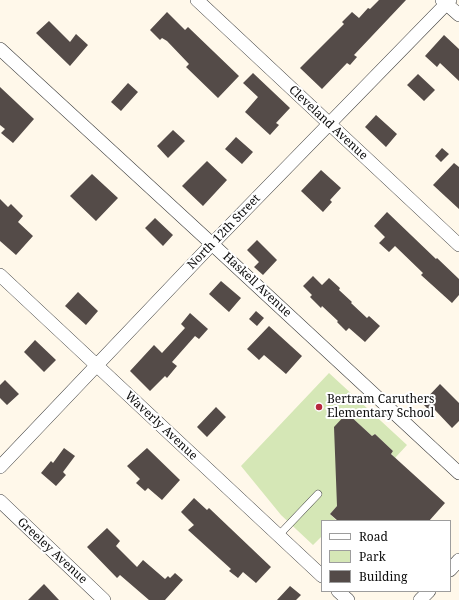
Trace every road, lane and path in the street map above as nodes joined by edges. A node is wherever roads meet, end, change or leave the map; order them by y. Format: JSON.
{"nodes":[{"id":1,"x":197,"y":0,"type":"edge"},
{"id":2,"x":446,"y":1,"type":"edge"},
{"id":3,"x":459,"y":15,"type":"edge"},
{"id":4,"x":0,"y":49,"type":"edge"},
{"id":5,"x":330,"y":125,"type":"junction"},
{"id":6,"x":212,"y":244,"type":"junction"},
{"id":7,"x":459,"y":245,"type":"edge"},
{"id":8,"x":0,"y":275,"type":"edge"},
{"id":9,"x":95,"y":365,"type":"junction"},
{"id":10,"x":0,"y":466,"type":"edge"},
{"id":11,"x":459,"y":474,"type":"edge"},
{"id":12,"x":318,"y":494,"type":"dead end"},
{"id":13,"x":0,"y":501,"type":"edge"},
{"id":14,"x":278,"y":536,"type":"junction"},
{"id":15,"x":459,"y":560,"type":"edge"},
{"id":16,"x":451,"y":569,"type":"edge"},
{"id":17,"x":321,"y":575,"type":"edge"},
{"id":18,"x":339,"y":592,"type":"edge"},
{"id":19,"x":428,"y":592,"type":"edge"},
{"id":20,"x":104,"y":600,"type":"edge"},
{"id":21,"x":348,"y":600,"type":"edge"},
{"id":22,"x":420,"y":600,"type":"edge"}],
"edges":[{"from":1,"to":5,"type":"street","name":"Cleveland Avenue"},
{"from":2,"to":3,"type":"street"},
{"from":2,"to":5,"type":"street","name":"North 12th Street"},
{"from":4,"to":6,"type":"street","name":"Haskell Avenue"},
{"from":5,"to":6,"type":"street","name":"North 12th Street"},
{"from":5,"to":7,"type":"street","name":"Cleveland Avenue"},
{"from":6,"to":9,"type":"street","name":"North 12th Street"},
{"from":6,"to":11,"type":"street","name":"Haskell Avenue"},
{"from":8,"to":9,"type":"street","name":"Waverly Avenue"},
{"from":9,"to":10,"type":"street","name":"North 12th Street"},
{"from":9,"to":14,"type":"street","name":"Waverly Avenue"},
{"from":12,"to":14,"type":"lane"},
{"from":13,"to":20,"type":"street","name":"Greeley Avenue"},
{"from":14,"to":17,"type":"street","name":"Waverly Avenue"},
{"from":15,"to":16,"type":"street"},
{"from":18,"to":21,"type":"street"},
{"from":19,"to":22,"type":"street"}]}
